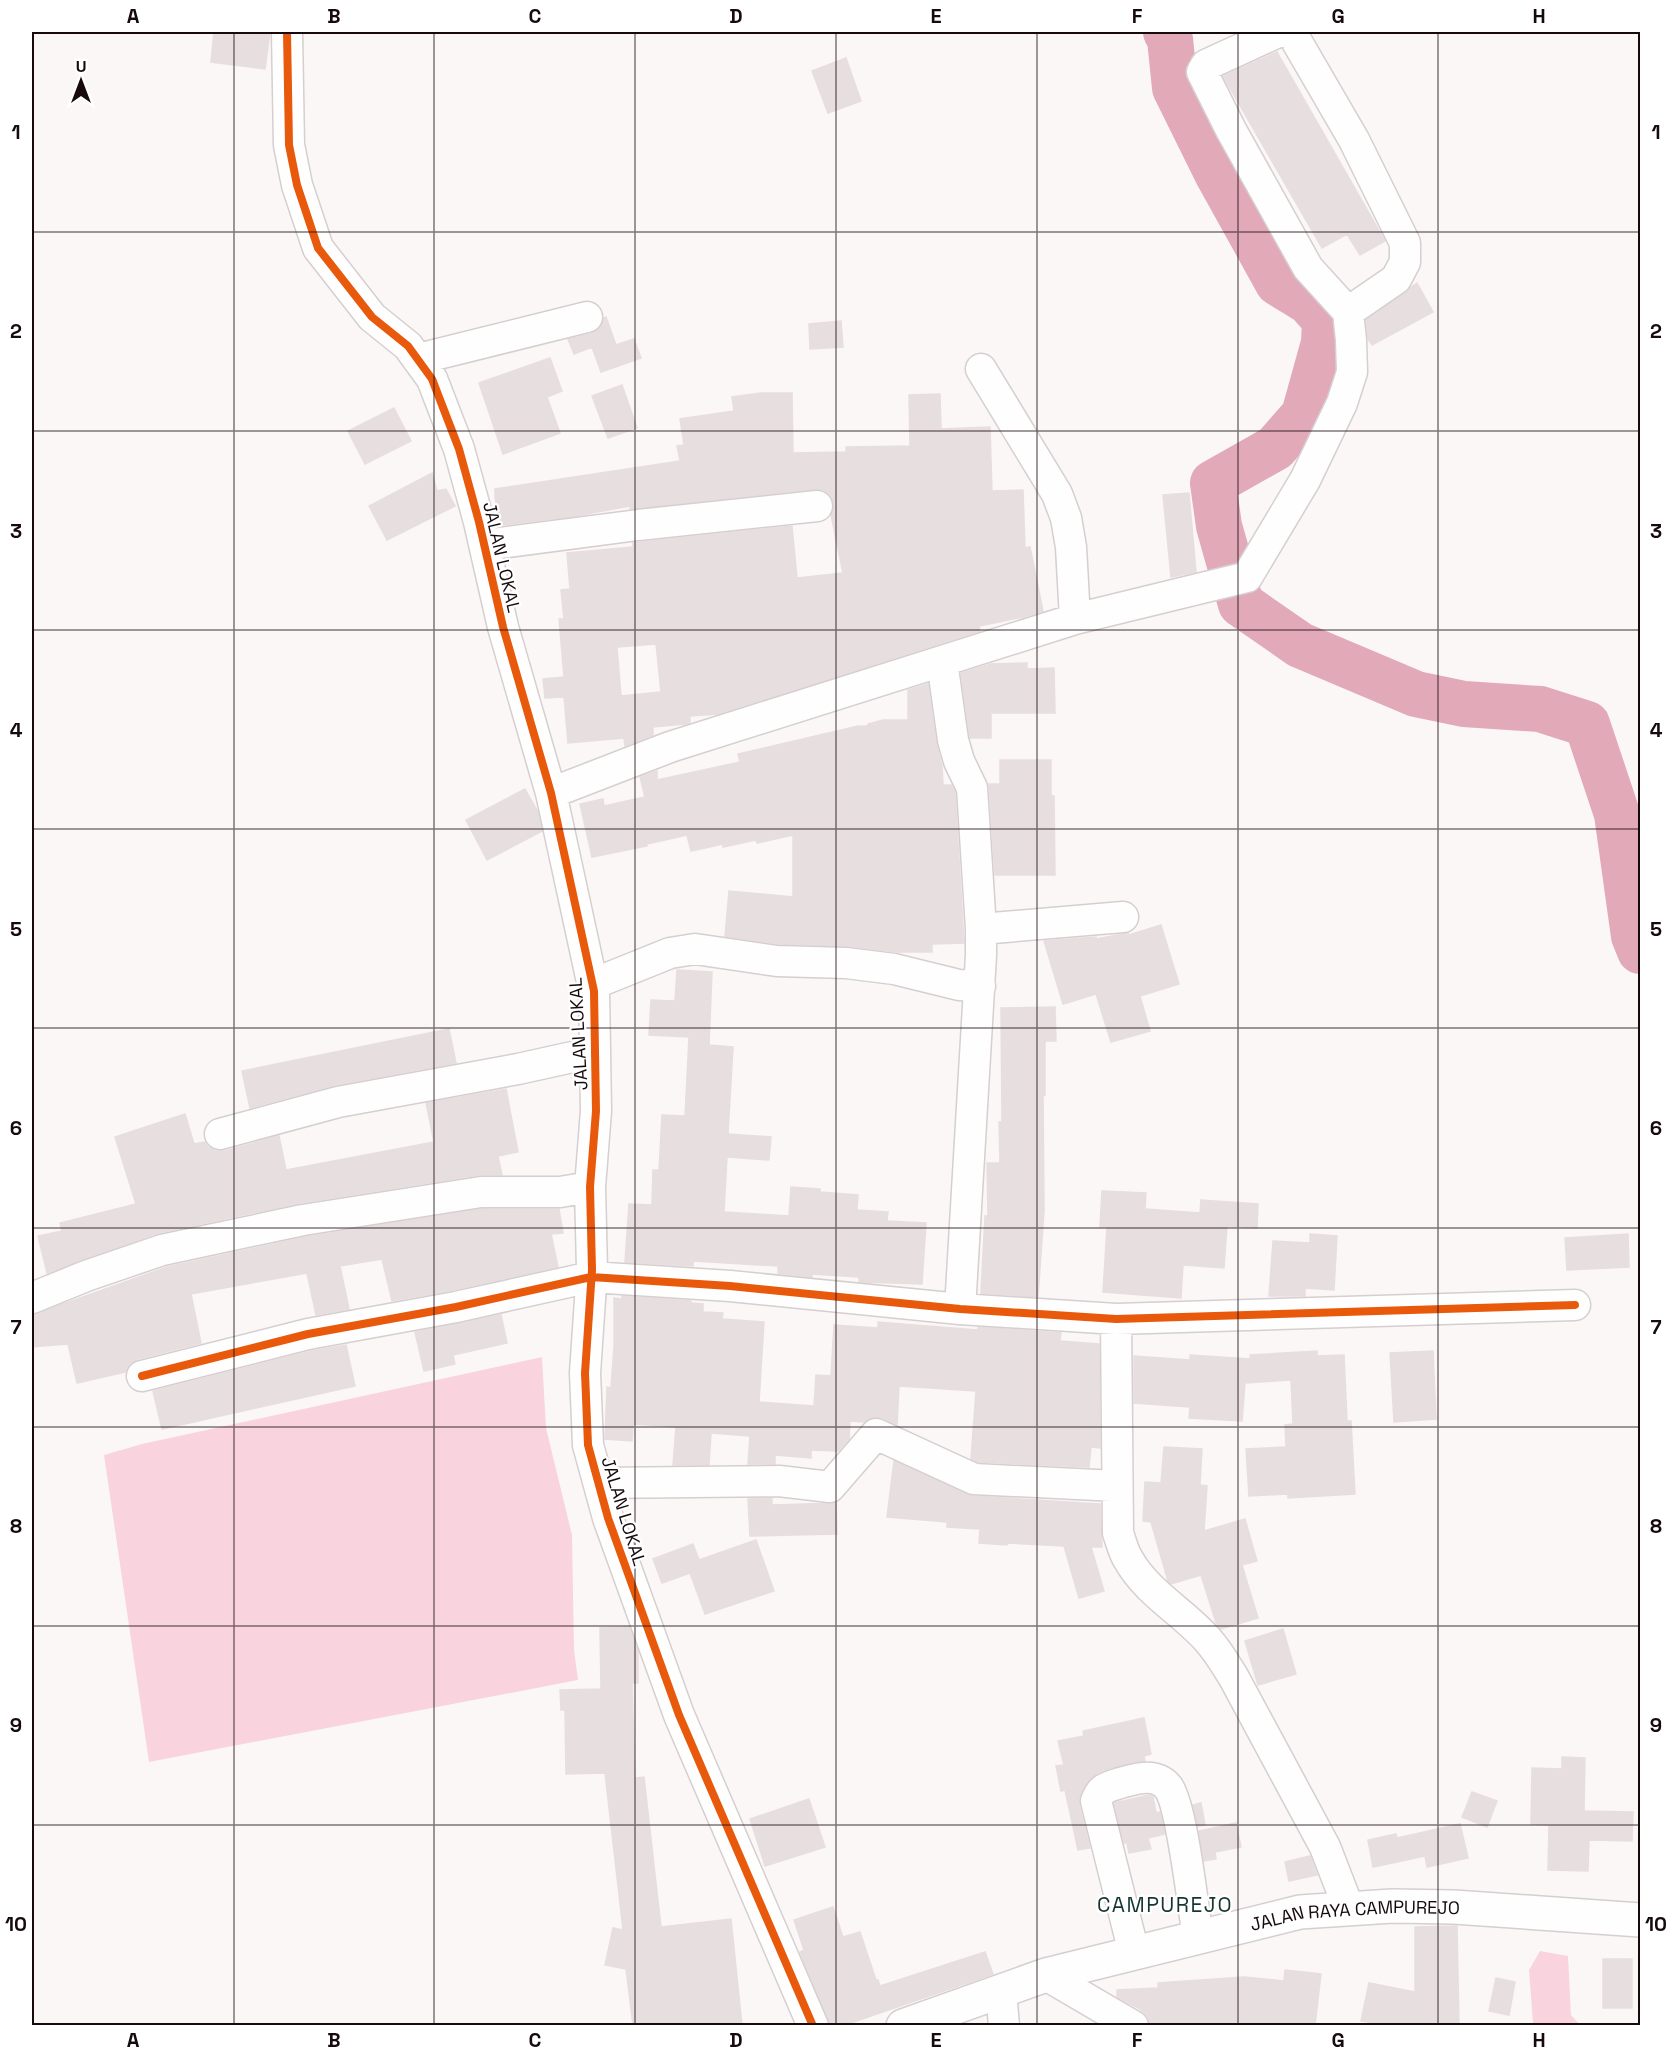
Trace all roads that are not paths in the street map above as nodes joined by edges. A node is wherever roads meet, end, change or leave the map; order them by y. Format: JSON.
{"nodes":[{"id":1,"x":287,"y":32,"type":"edge"},
{"id":2,"x":1278,"y":32,"type":"edge"},
{"id":3,"x":1285,"y":32,"type":"edge"},
{"id":4,"x":1348,"y":312,"type":"junction"},
{"id":5,"x":587,"y":317,"type":"dead end"},
{"id":6,"x":418,"y":359,"type":"junction"},
{"id":7,"x":981,"y":369,"type":"dead end"},
{"id":8,"x":817,"y":506,"type":"dead end"},
{"id":9,"x":484,"y":545,"type":"junction"},
{"id":10,"x":1074,"y":619,"type":"junction"},
{"id":11,"x":942,"y":662,"type":"junction"},
{"id":12,"x":551,"y":793,"type":"junction"},
{"id":13,"x":1123,"y":917,"type":"dead end"},
{"id":14,"x":981,"y":929,"type":"junction"},
{"id":15,"x":593,"y":984,"type":"junction"},
{"id":16,"x":980,"y":986,"type":"junction"},
{"id":17,"x":595,"y":1052,"type":"junction"},
{"id":18,"x":220,"y":1134,"type":"dead end"},
{"id":19,"x":590,"y":1187,"type":"junction"},
{"id":20,"x":591,"y":1277,"type":"junction"},
{"id":21,"x":32,"y":1298,"type":"edge"},
{"id":22,"x":1575,"y":1305,"type":"dead end"},
{"id":23,"x":960,"y":1309,"type":"junction"},
{"id":24,"x":1116,"y":1319,"type":"junction"},
{"id":25,"x":142,"y":1376,"type":"dead end"},
{"id":26,"x":599,"y":1483,"type":"junction"},
{"id":27,"x":1117,"y":1486,"type":"junction"},
{"id":28,"x":1349,"y":1909,"type":"junction"},
{"id":29,"x":1641,"y":1920,"type":"edge"},
{"id":30,"x":1198,"y":1937,"type":"junction"},
{"id":31,"x":1134,"y":1953,"type":"junction"},
{"id":32,"x":1046,"y":1975,"type":"junction"},
{"id":33,"x":1001,"y":1991,"type":"junction"},
{"id":34,"x":813,"y":2025,"type":"edge"},
{"id":35,"x":903,"y":2025,"type":"edge"},
{"id":36,"x":1004,"y":2025,"type":"edge"},
{"id":37,"x":1133,"y":2025,"type":"edge"}],
"edges":[{"from":1,"to":6,"type":"street","name":"JALAN LOKAL"},
{"from":2,"to":4,"type":"street"},
{"from":3,"to":4,"type":"street"},
{"from":4,"to":10,"type":"street"},
{"from":5,"to":6,"type":"street"},
{"from":6,"to":9,"type":"street","name":"JALAN LOKAL"},
{"from":7,"to":10,"type":"street"},
{"from":8,"to":9,"type":"street"},
{"from":9,"to":12,"type":"street","name":"JALAN LOKAL"},
{"from":10,"to":11,"type":"street"},
{"from":11,"to":12,"type":"street"},
{"from":11,"to":14,"type":"street"},
{"from":12,"to":15,"type":"street","name":"JALAN LOKAL"},
{"from":13,"to":14,"type":"street"},
{"from":14,"to":16,"type":"street"},
{"from":15,"to":16,"type":"street"},
{"from":15,"to":17,"type":"street","name":"JALAN LOKAL"},
{"from":16,"to":23,"type":"street"},
{"from":17,"to":18,"type":"street"},
{"from":17,"to":19,"type":"street","name":"JALAN LOKAL"},
{"from":19,"to":20,"type":"street","name":"JALAN LOKAL"},
{"from":19,"to":21,"type":"street"},
{"from":20,"to":23,"type":"street"},
{"from":20,"to":25,"type":"street"},
{"from":20,"to":26,"type":"street","name":"JALAN LOKAL"},
{"from":22,"to":24,"type":"street"},
{"from":23,"to":24,"type":"street"},
{"from":24,"to":27,"type":"street"},
{"from":26,"to":27,"type":"street"},
{"from":26,"to":34,"type":"street","name":"JALAN LOKAL"},
{"from":27,"to":28,"type":"street"},
{"from":28,"to":29,"type":"main road","name":"JALAN RAYA CAMPUREJO"},
{"from":28,"to":30,"type":"main road","name":"JALAN RAYA CAMPUREJO"},
{"from":30,"to":31,"type":"main road","name":"JALAN RAYA CAMPUREJO"},
{"from":30,"to":31,"type":"street"},
{"from":31,"to":32,"type":"main road","name":"JALAN RAYA CAMPUREJO"},
{"from":32,"to":33,"type":"main road","name":"JALAN RAYA CAMPUREJO"},
{"from":32,"to":37,"type":"street"},
{"from":33,"to":35,"type":"main road","name":"JALAN RAYA CAMPUREJO"},
{"from":33,"to":36,"type":"street"}]}
